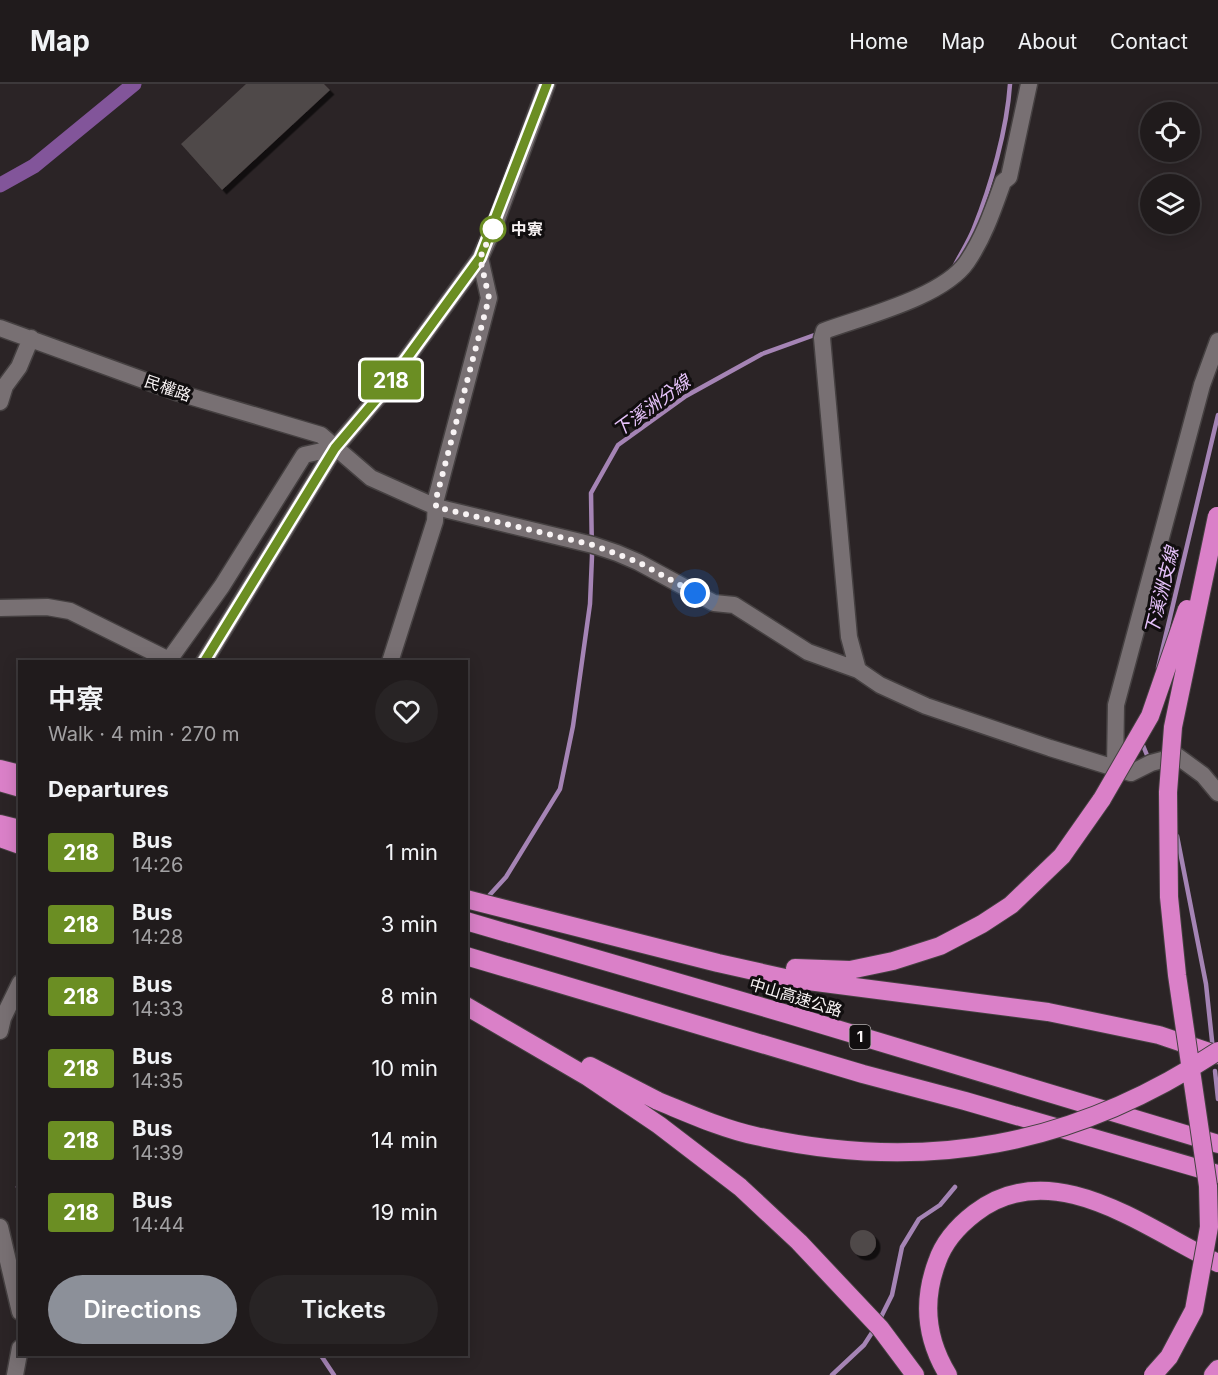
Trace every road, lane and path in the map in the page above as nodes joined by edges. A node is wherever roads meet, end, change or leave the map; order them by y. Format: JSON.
{"nodes":[{"id":1,"x":547,"y":84,"type":"edge"},
{"id":2,"x":1029,"y":84,"type":"edge"},
{"id":3,"x":480,"y":258,"type":"junction"},
{"id":4,"x":0,"y":328,"type":"edge"},
{"id":5,"x":31,"y":338,"type":"junction"},
{"id":6,"x":1218,"y":341,"type":"edge"},
{"id":7,"x":0,"y":402,"type":"edge"},
{"id":8,"x":335,"y":448,"type":"junction"},
{"id":9,"x":436,"y":507,"type":"junction"},
{"id":10,"x":1217,"y":513,"type":"edge"},
{"id":11,"x":0,"y":608,"type":"edge"},
{"id":12,"x":205,"y":660,"type":"edge"},
{"id":13,"x":391,"y":660,"type":"edge"},
{"id":14,"x":858,"y":670,"type":"junction"},
{"id":15,"x":1115,"y":768,"type":"junction"},
{"id":16,"x":0,"y":769,"type":"edge"},
{"id":17,"x":18,"y":774,"type":"edge"},
{"id":18,"x":0,"y":782,"type":"edge"},
{"id":19,"x":18,"y":787,"type":"edge"},
{"id":20,"x":1218,"y":793,"type":"edge"},
{"id":21,"x":0,"y":824,"type":"edge"},
{"id":22,"x":18,"y":828,"type":"edge"},
{"id":23,"x":0,"y":838,"type":"edge"},
{"id":24,"x":18,"y":844,"type":"edge"},
{"id":25,"x":468,"y":900,"type":"edge"},
{"id":26,"x":468,"y":922,"type":"edge"},
{"id":27,"x":468,"y":957,"type":"edge"},
{"id":28,"x":718,"y":963,"type":"junction"},
{"id":29,"x":18,"y":987,"type":"edge"},
{"id":30,"x":468,"y":1007,"type":"edge"},
{"id":31,"x":0,"y":1031,"type":"edge"},
{"id":32,"x":1218,"y":1051,"type":"edge"},
{"id":33,"x":1218,"y":1055,"type":"edge"},
{"id":34,"x":585,"y":1070,"type":"junction"},
{"id":35,"x":1218,"y":1144,"type":"edge"},
{"id":36,"x":1218,"y":1174,"type":"edge"},
{"id":37,"x":0,"y":1227,"type":"edge"},
{"id":38,"x":1218,"y":1263,"type":"edge"},
{"id":39,"x":18,"y":1304,"type":"edge"},
{"id":40,"x":19,"y":1356,"type":"edge"},
{"id":41,"x":1218,"y":1369,"type":"edge"},
{"id":42,"x":15,"y":1375,"type":"edge"},
{"id":43,"x":915,"y":1375,"type":"edge"},
{"id":44,"x":948,"y":1375,"type":"edge"},
{"id":45,"x":1153,"y":1375,"type":"edge"},
{"id":46,"x":1213,"y":1375,"type":"edge"}],
"edges":[{"from":1,"to":3,"type":"street"},
{"from":2,"to":14,"type":"street"},
{"from":3,"to":8,"type":"street"},
{"from":3,"to":9,"type":"street"},
{"from":4,"to":5,"type":"street","name":"民權路"},
{"from":5,"to":7,"type":"street"},
{"from":5,"to":8,"type":"street","name":"民權路"},
{"from":6,"to":15,"type":"street"},
{"from":8,"to":9,"type":"street","name":"民權路"},
{"from":8,"to":11,"type":"street"},
{"from":8,"to":12,"type":"street"},
{"from":9,"to":13,"type":"street"},
{"from":9,"to":14,"type":"street","name":"民權路"},
{"from":10,"to":28,"type":"highway","bridge":true},
{"from":10,"to":45,"type":"highway","bridge":true},
{"from":14,"to":15,"type":"street","name":"民權路"},
{"from":15,"to":20,"type":"street","name":"民權路"},
{"from":16,"to":17,"type":"highway"},
{"from":18,"to":19,"type":"highway"},
{"from":21,"to":22,"type":"highway"},
{"from":23,"to":24,"type":"highway"},
{"from":25,"to":28,"type":"highway"},
{"from":26,"to":35,"type":"highway","name":"中山高速公路","number":"1"},
{"from":27,"to":36,"type":"highway","number":"1"},
{"from":28,"to":33,"type":"highway"},
{"from":29,"to":31,"type":"street"},
{"from":30,"to":34,"type":"highway"},
{"from":32,"to":34,"type":"highway","bridge":true},
{"from":34,"to":43,"type":"highway"},
{"from":37,"to":39,"type":"street"},
{"from":38,"to":44,"type":"highway"},
{"from":40,"to":42,"type":"street"},
{"from":41,"to":46,"type":"highway"}]}
